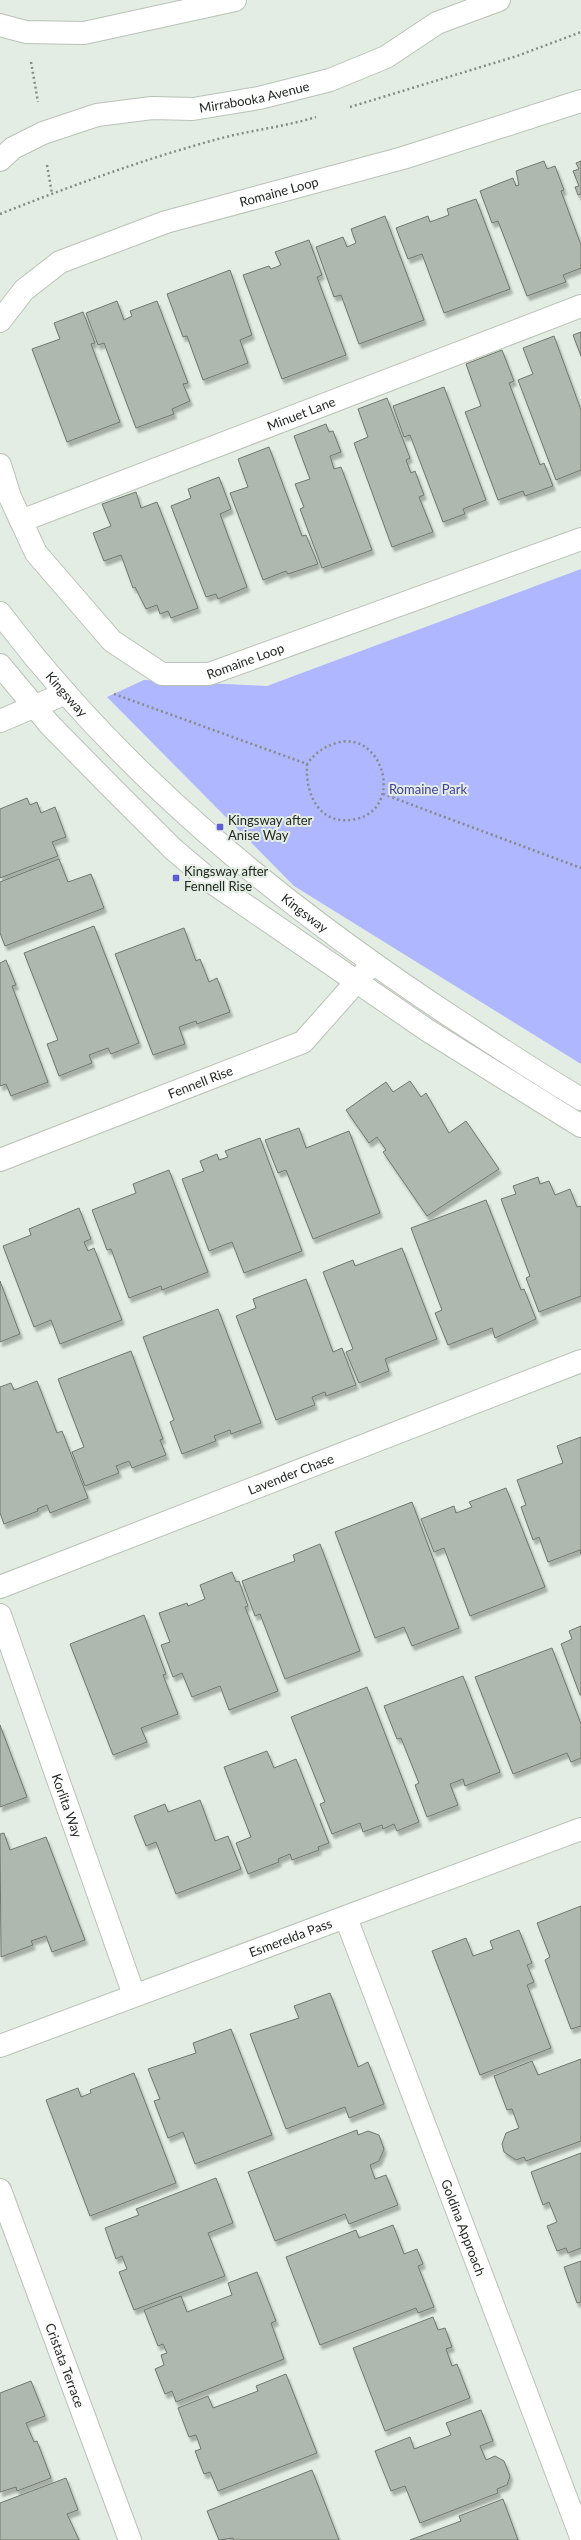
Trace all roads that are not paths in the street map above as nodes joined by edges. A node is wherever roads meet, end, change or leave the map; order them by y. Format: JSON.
{"nodes":[{"id":1,"x":235,"y":0,"type":"edge"},
{"id":2,"x":499,"y":0,"type":"edge"},
{"id":3,"x":0,"y":25,"type":"edge"},
{"id":4,"x":581,"y":101,"type":"edge"},
{"id":5,"x":0,"y":160,"type":"edge"},
{"id":6,"x":581,"y":306,"type":"edge"},
{"id":7,"x":0,"y":321,"type":"edge"},
{"id":8,"x":0,"y":465,"type":"edge"},
{"id":9,"x":21,"y":521,"type":"junction"},
{"id":10,"x":581,"y":539,"type":"edge"},
{"id":11,"x":0,"y":613,"type":"edge"},
{"id":12,"x":0,"y":665,"type":"edge"},
{"id":13,"x":66,"y":693,"type":"junction"},
{"id":14,"x":35,"y":706,"type":"junction"},
{"id":15,"x":0,"y":721,"type":"edge"},
{"id":16,"x":373,"y":963,"type":"junction"},
{"id":17,"x":357,"y":983,"type":"junction"},
{"id":18,"x":581,"y":1099,"type":"edge"},
{"id":19,"x":581,"y":1126,"type":"edge"},
{"id":20,"x":0,"y":1160,"type":"edge"},
{"id":21,"x":581,"y":1361,"type":"edge"},
{"id":22,"x":0,"y":1587,"type":"edge"},
{"id":23,"x":0,"y":1616,"type":"edge"},
{"id":24,"x":581,"y":1829,"type":"edge"},
{"id":25,"x":346,"y":1918,"type":"junction"},
{"id":26,"x":134,"y":1995,"type":"junction"},
{"id":27,"x":0,"y":2046,"type":"edge"},
{"id":28,"x":0,"y":2190,"type":"edge"},
{"id":29,"x":581,"y":2537,"type":"edge"},
{"id":30,"x":130,"y":2540,"type":"edge"}],
"edges":[{"from":1,"to":3,"type":"street"},
{"from":2,"to":5,"type":"street","name":"Mirrabooka Avenue"},
{"from":4,"to":7,"type":"street","name":"Romaine Loop"},
{"from":6,"to":9,"type":"street","name":"Minuet Lane"},
{"from":8,"to":9,"type":"street","name":"Romaine Loop"},
{"from":9,"to":10,"type":"street","name":"Romaine Loop"},
{"from":11,"to":13,"type":"street","name":"Kingsway"},
{"from":12,"to":14,"type":"street","name":"Kingsway"},
{"from":13,"to":14,"type":"street"},
{"from":13,"to":16,"type":"street","name":"Kingsway"},
{"from":14,"to":15,"type":"street"},
{"from":14,"to":17,"type":"street","name":"Kingsway"},
{"from":16,"to":17,"type":"street","name":"Fennell Rise"},
{"from":16,"to":18,"type":"street","name":"Kingsway"},
{"from":17,"to":19,"type":"street","name":"Kingsway"},
{"from":17,"to":20,"type":"street","name":"Fennell Rise"},
{"from":21,"to":22,"type":"street","name":"Lavender Chase"},
{"from":23,"to":26,"type":"street","name":"Korlita Way"},
{"from":24,"to":25,"type":"street","name":"Esmerelda Pass"},
{"from":25,"to":26,"type":"street","name":"Esmerelda Pass"},
{"from":25,"to":29,"type":"street","name":"Goldina Approach"},
{"from":26,"to":27,"type":"street","name":"Esmerelda Pass"},
{"from":28,"to":30,"type":"street","name":"Cristata Terrace"}]}
